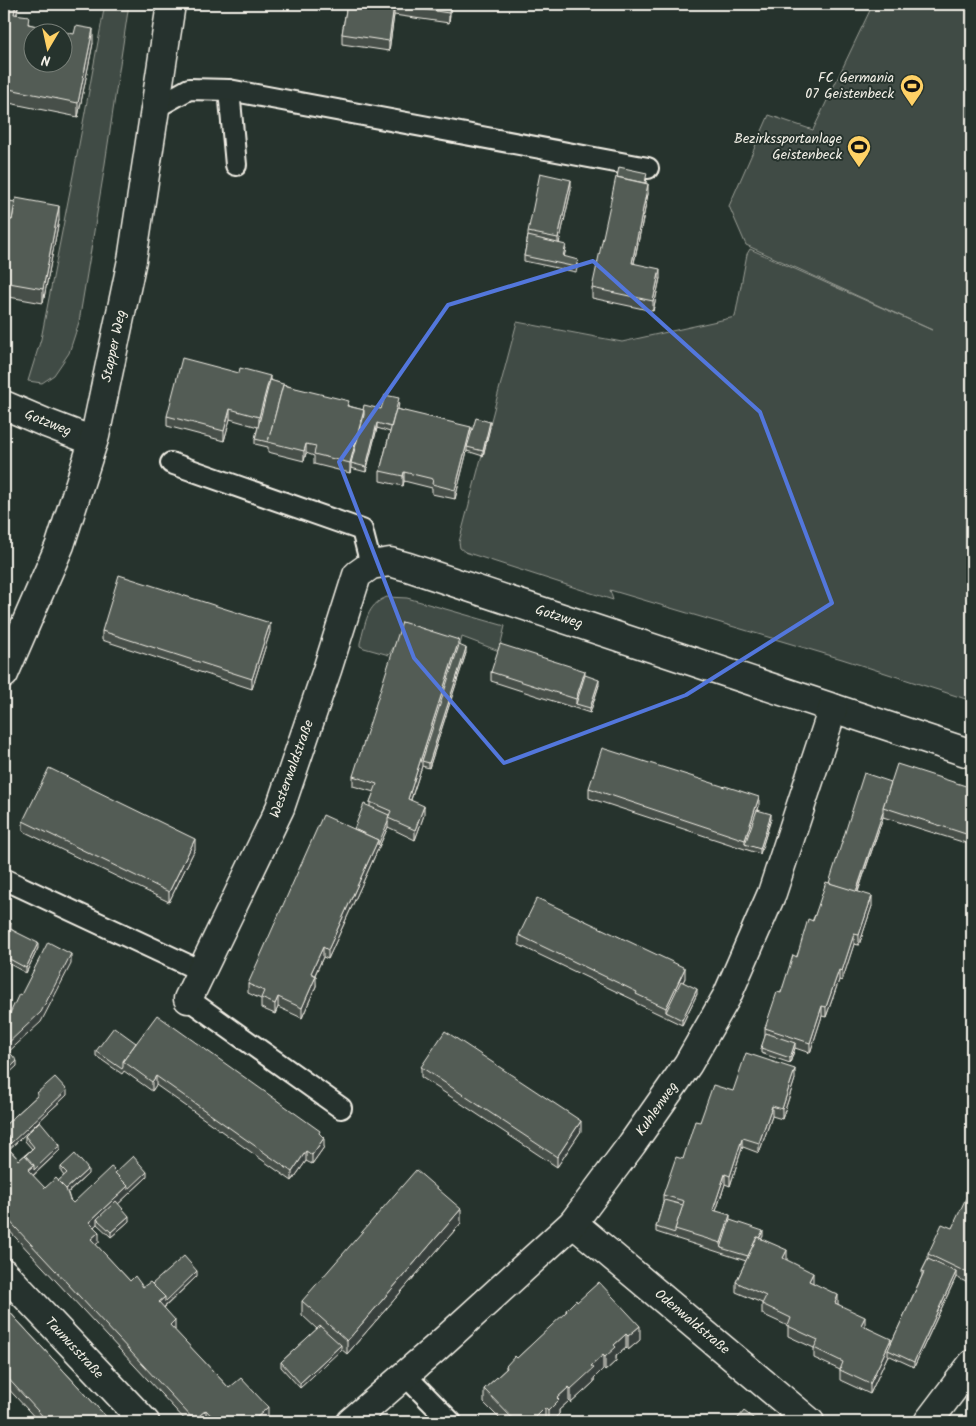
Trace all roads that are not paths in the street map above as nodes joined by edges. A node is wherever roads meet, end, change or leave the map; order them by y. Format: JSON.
{"nodes":[{"id":1,"x":171,"y":4,"type":"edge"},
{"id":2,"x":230,"y":90,"type":"junction"},
{"id":3,"x":155,"y":108,"type":"junction"},
{"id":4,"x":236,"y":165,"type":"dead end"},
{"id":5,"x":648,"y":168,"type":"dead end"},
{"id":6,"x":4,"y":405,"type":"edge"},
{"id":7,"x":93,"y":441,"type":"junction"},
{"id":8,"x":171,"y":464,"type":"dead end"},
{"id":9,"x":371,"y":565,"type":"junction"},
{"id":10,"x":4,"y":674,"type":"edge"},
{"id":11,"x":833,"y":708,"type":"junction"},
{"id":12,"x":972,"y":754,"type":"edge"},
{"id":13,"x":4,"y":879,"type":"edge"},
{"id":14,"x":201,"y":971,"type":"junction"},
{"id":15,"x":188,"y":999,"type":"joint"},
{"id":16,"x":341,"y":1108,"type":"dead end"},
{"id":17,"x":574,"y":1223,"type":"junction"},
{"id":18,"x":4,"y":1273,"type":"edge"},
{"id":19,"x":972,"y":1364,"type":"edge"},
{"id":20,"x":405,"y":1375,"type":"junction"},
{"id":21,"x":144,"y":1422,"type":"edge"},
{"id":22,"x":351,"y":1422,"type":"edge"},
{"id":23,"x":451,"y":1422,"type":"edge"},
{"id":24,"x":810,"y":1422,"type":"edge"},
{"id":25,"x":928,"y":1422,"type":"edge"}],
"edges":[{"from":1,"to":3,"type":"street","name":"Stapper Weg"},
{"from":2,"to":3,"type":"lane"},
{"from":2,"to":4,"type":"lane"},
{"from":2,"to":5,"type":"lane"},
{"from":3,"to":7,"type":"street","name":"Stapper Weg"},
{"from":6,"to":7,"type":"street","name":"Gotzweg"},
{"from":7,"to":10,"type":"street","name":"Stapper Weg"},
{"from":8,"to":9,"type":"lane"},
{"from":9,"to":11,"type":"street","name":"Gotzweg"},
{"from":9,"to":14,"type":"street","name":"Westerwaldstraße"},
{"from":11,"to":12,"type":"street","name":"Gotzweg"},
{"from":11,"to":17,"type":"street","name":"Kuhlenweg"},
{"from":13,"to":14,"type":"lane"},
{"from":14,"to":15,"type":"street","name":"Westerwaldstraße"},
{"from":15,"to":16,"type":"lane","name":"Westerwaldstraße"},
{"from":17,"to":20,"type":"street","name":"Kuhlenweg"},
{"from":17,"to":24,"type":"street","name":"Odenwaldstraße"},
{"from":18,"to":21,"type":"street","name":"Taunusstraße"},
{"from":19,"to":25,"type":"street"},
{"from":20,"to":22,"type":"street","name":"Kuhlenweg"},
{"from":20,"to":23,"type":"lane"}]}
